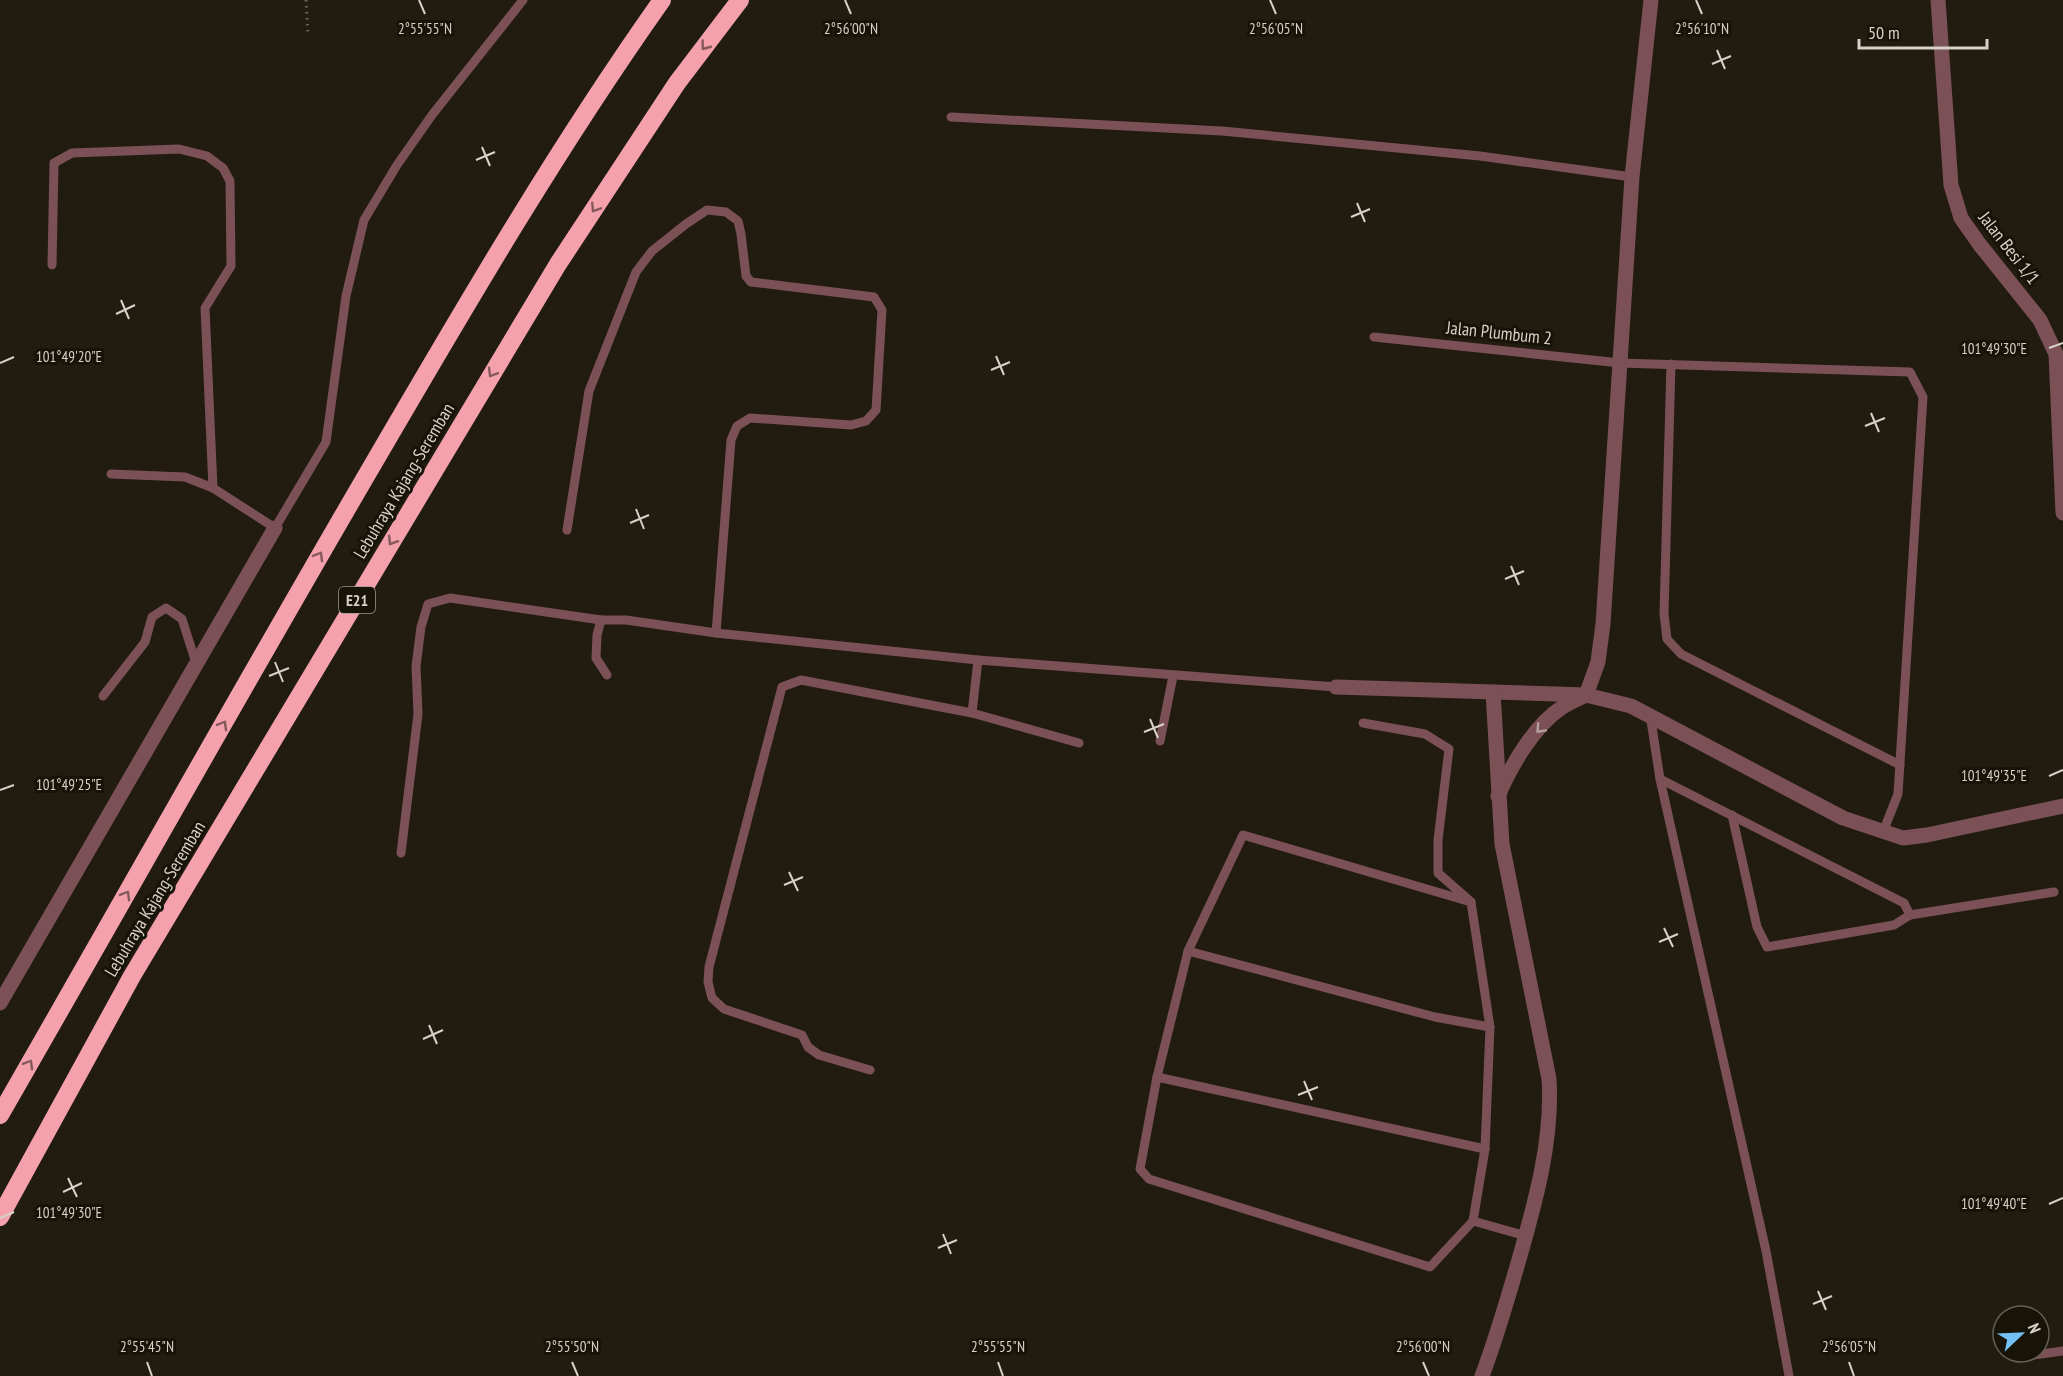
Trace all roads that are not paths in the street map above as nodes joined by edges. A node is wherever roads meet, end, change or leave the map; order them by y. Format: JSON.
{"nodes":[{"id":1,"x":523,"y":0,"type":"edge"},
{"id":2,"x":662,"y":0,"type":"edge"},
{"id":3,"x":740,"y":0,"type":"edge"},
{"id":4,"x":1652,"y":0,"type":"edge"},
{"id":5,"x":1938,"y":0,"type":"edge"},
{"id":6,"x":951,"y":117,"type":"dead end"},
{"id":7,"x":1632,"y":177,"type":"junction"},
{"id":8,"x":52,"y":265,"type":"dead end"},
{"id":9,"x":1374,"y":337,"type":"dead end"},
{"id":10,"x":1620,"y":363,"type":"junction"},
{"id":11,"x":1671,"y":364,"type":"junction"},
{"id":12,"x":111,"y":474,"type":"dead end"},
{"id":13,"x":213,"y":488,"type":"junction"},
{"id":14,"x":2063,"y":513,"type":"edge"},
{"id":15,"x":275,"y":528,"type":"junction"},
{"id":16,"x":567,"y":530,"type":"dead end"},
{"id":17,"x":601,"y":620,"type":"junction"},
{"id":18,"x":716,"y":633,"type":"junction"},
{"id":19,"x":978,"y":660,"type":"junction"},
{"id":20,"x":196,"y":663,"type":"junction"},
{"id":21,"x":607,"y":675,"type":"dead end"},
{"id":22,"x":1173,"y":676,"type":"junction"},
{"id":23,"x":1336,"y":687,"type":"joint"},
{"id":24,"x":1493,"y":692,"type":"junction"},
{"id":25,"x":1586,"y":695,"type":"junction"},
{"id":26,"x":104,"y":696,"type":"dead end"},
{"id":27,"x":972,"y":713,"type":"junction"},
{"id":28,"x":1650,"y":714,"type":"junction"},
{"id":29,"x":1364,"y":723,"type":"dead end"},
{"id":30,"x":1160,"y":741,"type":"dead end"},
{"id":31,"x":1079,"y":743,"type":"dead end"},
{"id":32,"x":1900,"y":765,"type":"junction"},
{"id":33,"x":1660,"y":779,"type":"junction"},
{"id":34,"x":1498,"y":796,"type":"junction"},
{"id":35,"x":2063,"y":806,"type":"edge"},
{"id":36,"x":1732,"y":815,"type":"junction"},
{"id":37,"x":1883,"y":832,"type":"junction"},
{"id":38,"x":401,"y":853,"type":"dead end"},
{"id":39,"x":2054,"y":892,"type":"dead end"},
{"id":40,"x":1471,"y":903,"type":"junction"},
{"id":41,"x":1910,"y":915,"type":"junction"},
{"id":42,"x":1188,"y":951,"type":"junction"},
{"id":43,"x":0,"y":1004,"type":"edge"},
{"id":44,"x":1490,"y":1027,"type":"junction"},
{"id":45,"x":870,"y":1070,"type":"dead end"},
{"id":46,"x":1157,"y":1077,"type":"junction"},
{"id":47,"x":0,"y":1115,"type":"edge"},
{"id":48,"x":1485,"y":1149,"type":"junction"},
{"id":49,"x":0,"y":1217,"type":"edge"},
{"id":50,"x":1473,"y":1221,"type":"junction"},
{"id":51,"x":1526,"y":1236,"type":"junction"},
{"id":52,"x":1482,"y":1376,"type":"edge"},
{"id":53,"x":1789,"y":1376,"type":"edge"}],
"edges":[{"from":1,"to":15,"type":"lane"},
{"from":47,"to":2,"type":"highway","name":"Lebuhraya Kajang-Seremban","one_way":true},
{"from":3,"to":49,"type":"highway","name":"Lebuhraya Kajang-Seremban","number":"E21","one_way":true},
{"from":4,"to":7,"type":"street"},
{"from":5,"to":14,"type":"street","name":"Jalan Besi 1/1"},
{"from":6,"to":7,"type":"lane"},
{"from":7,"to":10,"type":"street"},
{"from":8,"to":13,"type":"lane"},
{"from":9,"to":10,"type":"lane","name":"Jalan Plumbum 2"},
{"from":10,"to":11,"type":"lane","name":"Jalan Plumbum 2"},
{"from":10,"to":25,"type":"street"},
{"from":11,"to":32,"type":"lane"},
{"from":11,"to":32,"type":"lane","name":"Jalan Plumbum 2"},
{"from":12,"to":13,"type":"lane"},
{"from":13,"to":15,"type":"lane"},
{"from":15,"to":20,"type":"street"},
{"from":16,"to":18,"type":"lane"},
{"from":17,"to":18,"type":"lane"},
{"from":17,"to":21,"type":"lane"},
{"from":17,"to":38,"type":"lane"},
{"from":18,"to":19,"type":"lane"},
{"from":19,"to":22,"type":"lane"},
{"from":19,"to":27,"type":"lane"},
{"from":20,"to":26,"type":"lane"},
{"from":20,"to":43,"type":"street"},
{"from":22,"to":23,"type":"lane"},
{"from":22,"to":30,"type":"lane"},
{"from":23,"to":24,"type":"street"},
{"from":24,"to":25,"type":"street"},
{"from":24,"to":34,"type":"street"},
{"from":25,"to":28,"type":"street"},
{"from":25,"to":34,"type":"street","one_way":true},
{"from":27,"to":31,"type":"lane"},
{"from":27,"to":45,"type":"lane"},
{"from":28,"to":33,"type":"lane"},
{"from":28,"to":37,"type":"street"},
{"from":29,"to":40,"type":"lane"},
{"from":32,"to":37,"type":"lane"},
{"from":33,"to":36,"type":"lane"},
{"from":33,"to":53,"type":"lane"},
{"from":34,"to":51,"type":"street"},
{"from":35,"to":37,"type":"street"},
{"from":36,"to":41,"type":"lane"},
{"from":36,"to":41,"type":"lane"},
{"from":39,"to":41,"type":"lane"},
{"from":40,"to":42,"type":"lane"},
{"from":40,"to":44,"type":"lane"},
{"from":42,"to":44,"type":"lane"},
{"from":42,"to":46,"type":"lane"},
{"from":44,"to":48,"type":"lane"},
{"from":46,"to":48,"type":"lane"},
{"from":46,"to":50,"type":"lane"},
{"from":48,"to":50,"type":"lane"},
{"from":50,"to":51,"type":"lane"},
{"from":51,"to":52,"type":"street"}]}
